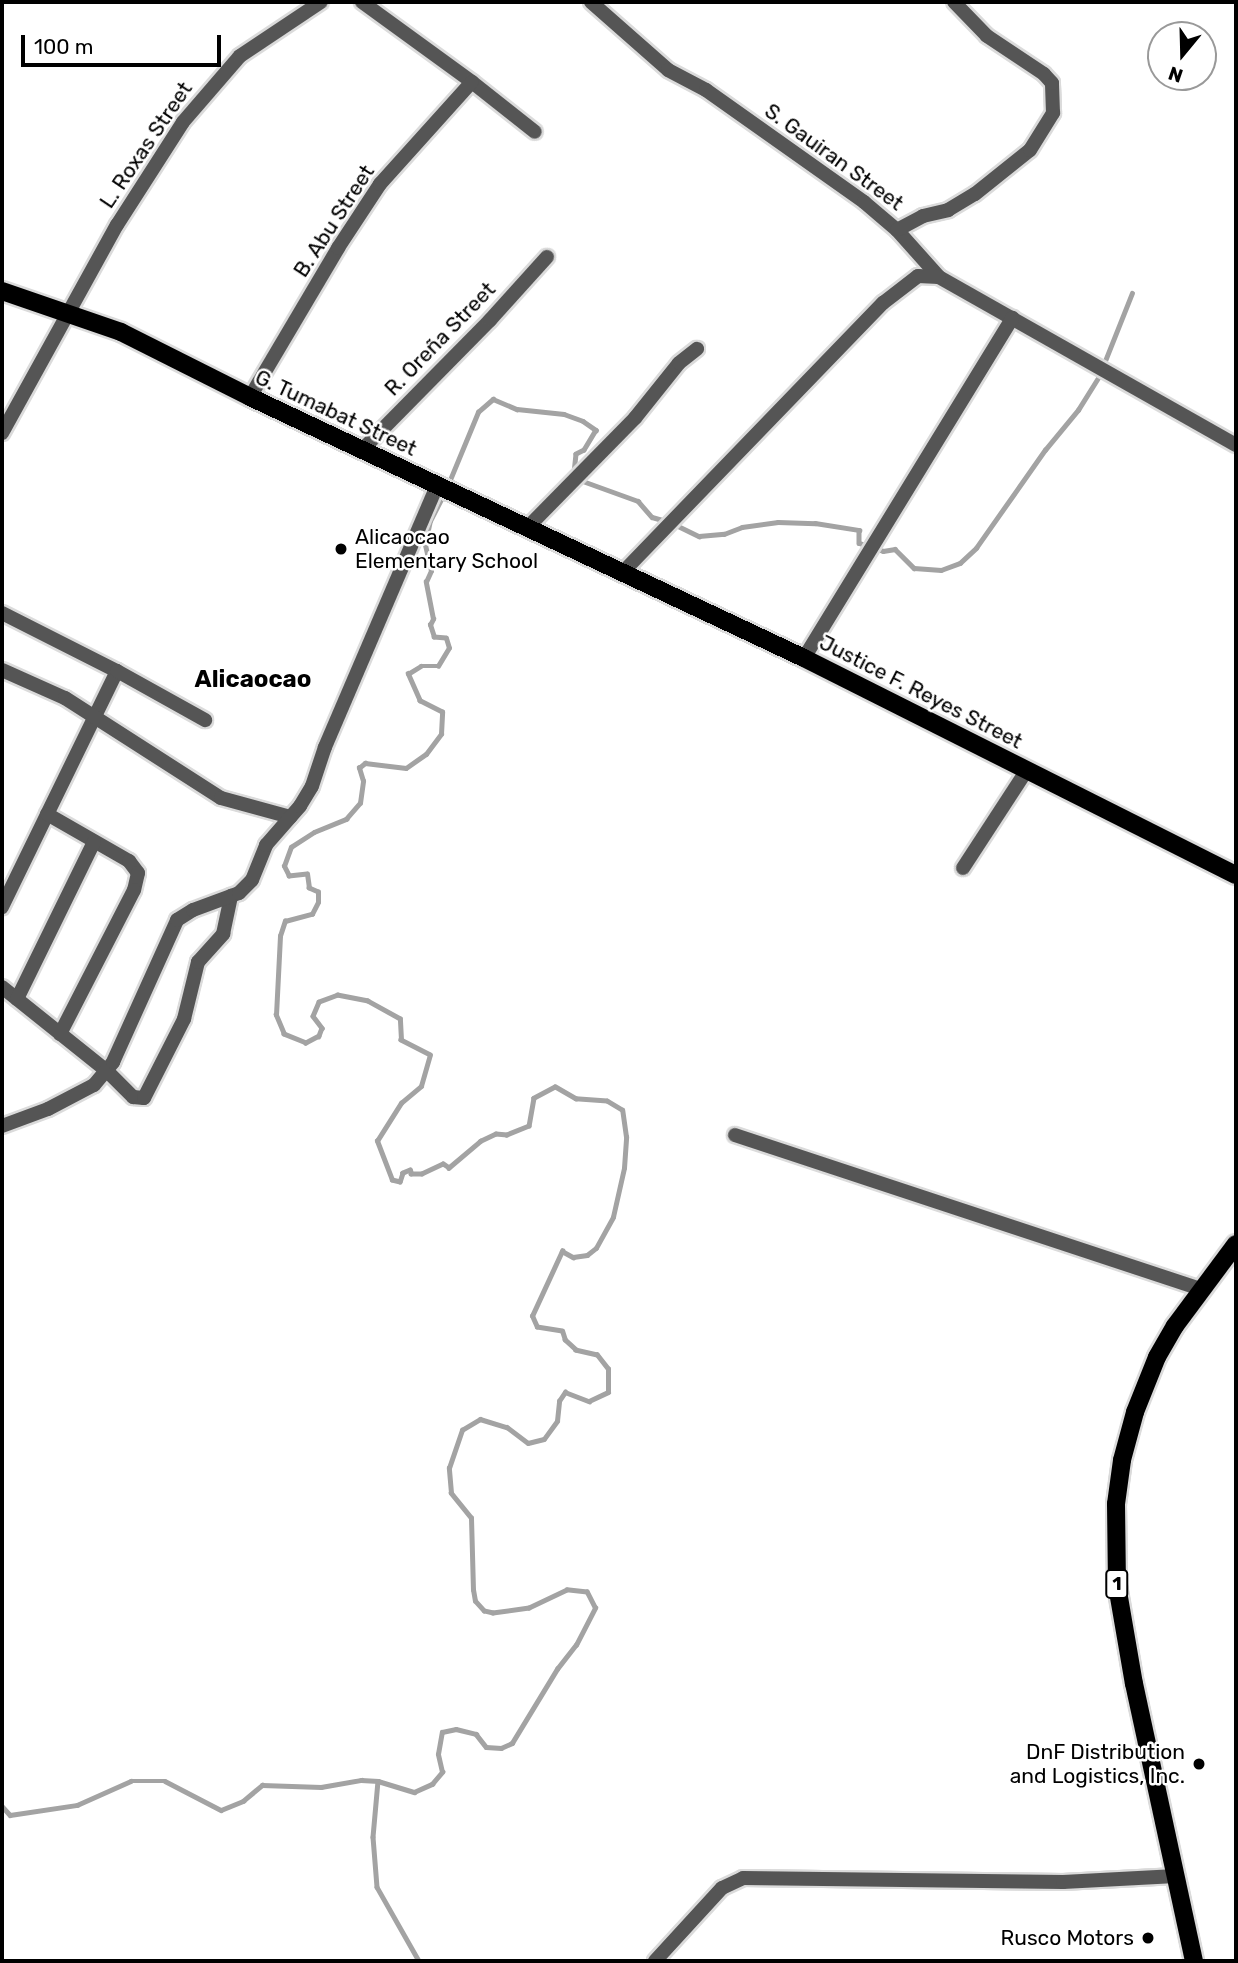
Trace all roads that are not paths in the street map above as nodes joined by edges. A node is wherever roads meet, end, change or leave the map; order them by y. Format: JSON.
{"nodes":[{"id":1,"x":321,"y":2,"type":"edge"},
{"id":2,"x":362,"y":2,"type":"edge"},
{"id":3,"x":591,"y":2,"type":"edge"},
{"id":4,"x":954,"y":2,"type":"edge"},
{"id":5,"x":472,"y":82,"type":"junction"},
{"id":6,"x":535,"y":132,"type":"dead end"},
{"id":7,"x":897,"y":230,"type":"junction"},
{"id":8,"x":547,"y":257,"type":"dead end"},
{"id":9,"x":939,"y":277,"type":"junction"},
{"id":10,"x":2,"y":291,"type":"edge"},
{"id":11,"x":70,"y":312,"type":"junction"},
{"id":12,"x":1012,"y":318,"type":"junction"},
{"id":13,"x":697,"y":349,"type":"dead end"},
{"id":14,"x":250,"y":397,"type":"junction"},
{"id":15,"x":2,"y":433,"type":"edge"},
{"id":16,"x":1236,"y":445,"type":"edge"},
{"id":17,"x":362,"y":450,"type":"junction"},
{"id":18,"x":443,"y":489,"type":"junction"},
{"id":19,"x":527,"y":528,"type":"junction"},
{"id":20,"x":583,"y":555,"type":"joint"},
{"id":21,"x":622,"y":573,"type":"junction"},
{"id":22,"x":2,"y":613,"type":"edge"},
{"id":23,"x":804,"y":658,"type":"junction"},
{"id":24,"x":2,"y":670,"type":"edge"},
{"id":25,"x":117,"y":671,"type":"junction"},
{"id":26,"x":94,"y":717,"type":"junction"},
{"id":27,"x":205,"y":720,"type":"dead end"},
{"id":28,"x":1027,"y":770,"type":"junction"},
{"id":29,"x":47,"y":814,"type":"junction"},
{"id":30,"x":290,"y":817,"type":"junction"},
{"id":31,"x":94,"y":842,"type":"junction"},
{"id":32,"x":963,"y":868,"type":"dead end"},
{"id":33,"x":1236,"y":875,"type":"edge"},
{"id":34,"x":231,"y":896,"type":"junction"},
{"id":35,"x":2,"y":907,"type":"edge"},
{"id":36,"x":2,"y":987,"type":"edge"},
{"id":37,"x":17,"y":999,"type":"junction"},
{"id":38,"x":60,"y":1034,"type":"junction"},
{"id":39,"x":107,"y":1071,"type":"junction"},
{"id":40,"x":2,"y":1126,"type":"edge"},
{"id":41,"x":735,"y":1135,"type":"dead end"},
{"id":42,"x":1236,"y":1244,"type":"edge"},
{"id":43,"x":1201,"y":1289,"type":"junction"},
{"id":44,"x":1176,"y":1876,"type":"junction"},
{"id":45,"x":655,"y":1961,"type":"edge"},
{"id":46,"x":1194,"y":1961,"type":"edge"}],
"edges":[{"from":1,"to":11,"type":"street","name":"L. Roxas Street"},
{"from":2,"to":5,"type":"street"},
{"from":3,"to":7,"type":"street","name":"S. Gauiran Street"},
{"from":4,"to":7,"type":"street"},
{"from":5,"to":6,"type":"street"},
{"from":5,"to":14,"type":"street","name":"B. Abu Street"},
{"from":7,"to":9,"type":"street","name":"S. Gauiran Street"},
{"from":8,"to":17,"type":"street","name":"R. Oreña Street"},
{"from":9,"to":12,"type":"street","name":"S. Gauiran Street"},
{"from":9,"to":21,"type":"street"},
{"from":10,"to":11,"type":"main road","name":"G. Tumabat Street"},
{"from":11,"to":14,"type":"main road","name":"G. Tumabat Street"},
{"from":11,"to":15,"type":"street","name":"L. Roxas Street"},
{"from":12,"to":16,"type":"street","name":"S. Gauiran Street"},
{"from":12,"to":23,"type":"street"},
{"from":13,"to":19,"type":"street"},
{"from":14,"to":17,"type":"main road","name":"G. Tumabat Street"},
{"from":17,"to":18,"type":"main road","name":"G. Tumabat Street"},
{"from":18,"to":19,"type":"main road","name":"G. Tumabat Street"},
{"from":18,"to":30,"type":"street"},
{"from":19,"to":20,"type":"main road","name":"G. Tumabat Street"},
{"from":20,"to":21,"type":"main road","name":"Justice F. Reyes Street"},
{"from":21,"to":23,"type":"main road","name":"Justice F. Reyes Street"},
{"from":22,"to":25,"type":"street"},
{"from":23,"to":28,"type":"main road","name":"Justice F. Reyes Street"},
{"from":24,"to":26,"type":"street"},
{"from":25,"to":26,"type":"street"},
{"from":25,"to":27,"type":"street"},
{"from":26,"to":29,"type":"street"},
{"from":26,"to":30,"type":"street"},
{"from":28,"to":32,"type":"street"},
{"from":28,"to":33,"type":"main road","name":"Justice F. Reyes Street"},
{"from":29,"to":31,"type":"street"},
{"from":29,"to":35,"type":"street"},
{"from":30,"to":34,"type":"street"},
{"from":31,"to":37,"type":"street"},
{"from":31,"to":38,"type":"street"},
{"from":34,"to":39,"type":"street"},
{"from":34,"to":39,"type":"street"},
{"from":36,"to":37,"type":"street"},
{"from":37,"to":38,"type":"street"},
{"from":38,"to":39,"type":"street"},
{"from":39,"to":40,"type":"street"},
{"from":41,"to":43,"type":"street"},
{"from":42,"to":43,"type":"main road","number":"1"},
{"from":43,"to":44,"type":"main road","number":"1"},
{"from":44,"to":45,"type":"street"},
{"from":44,"to":46,"type":"main road","number":"1"}]}
